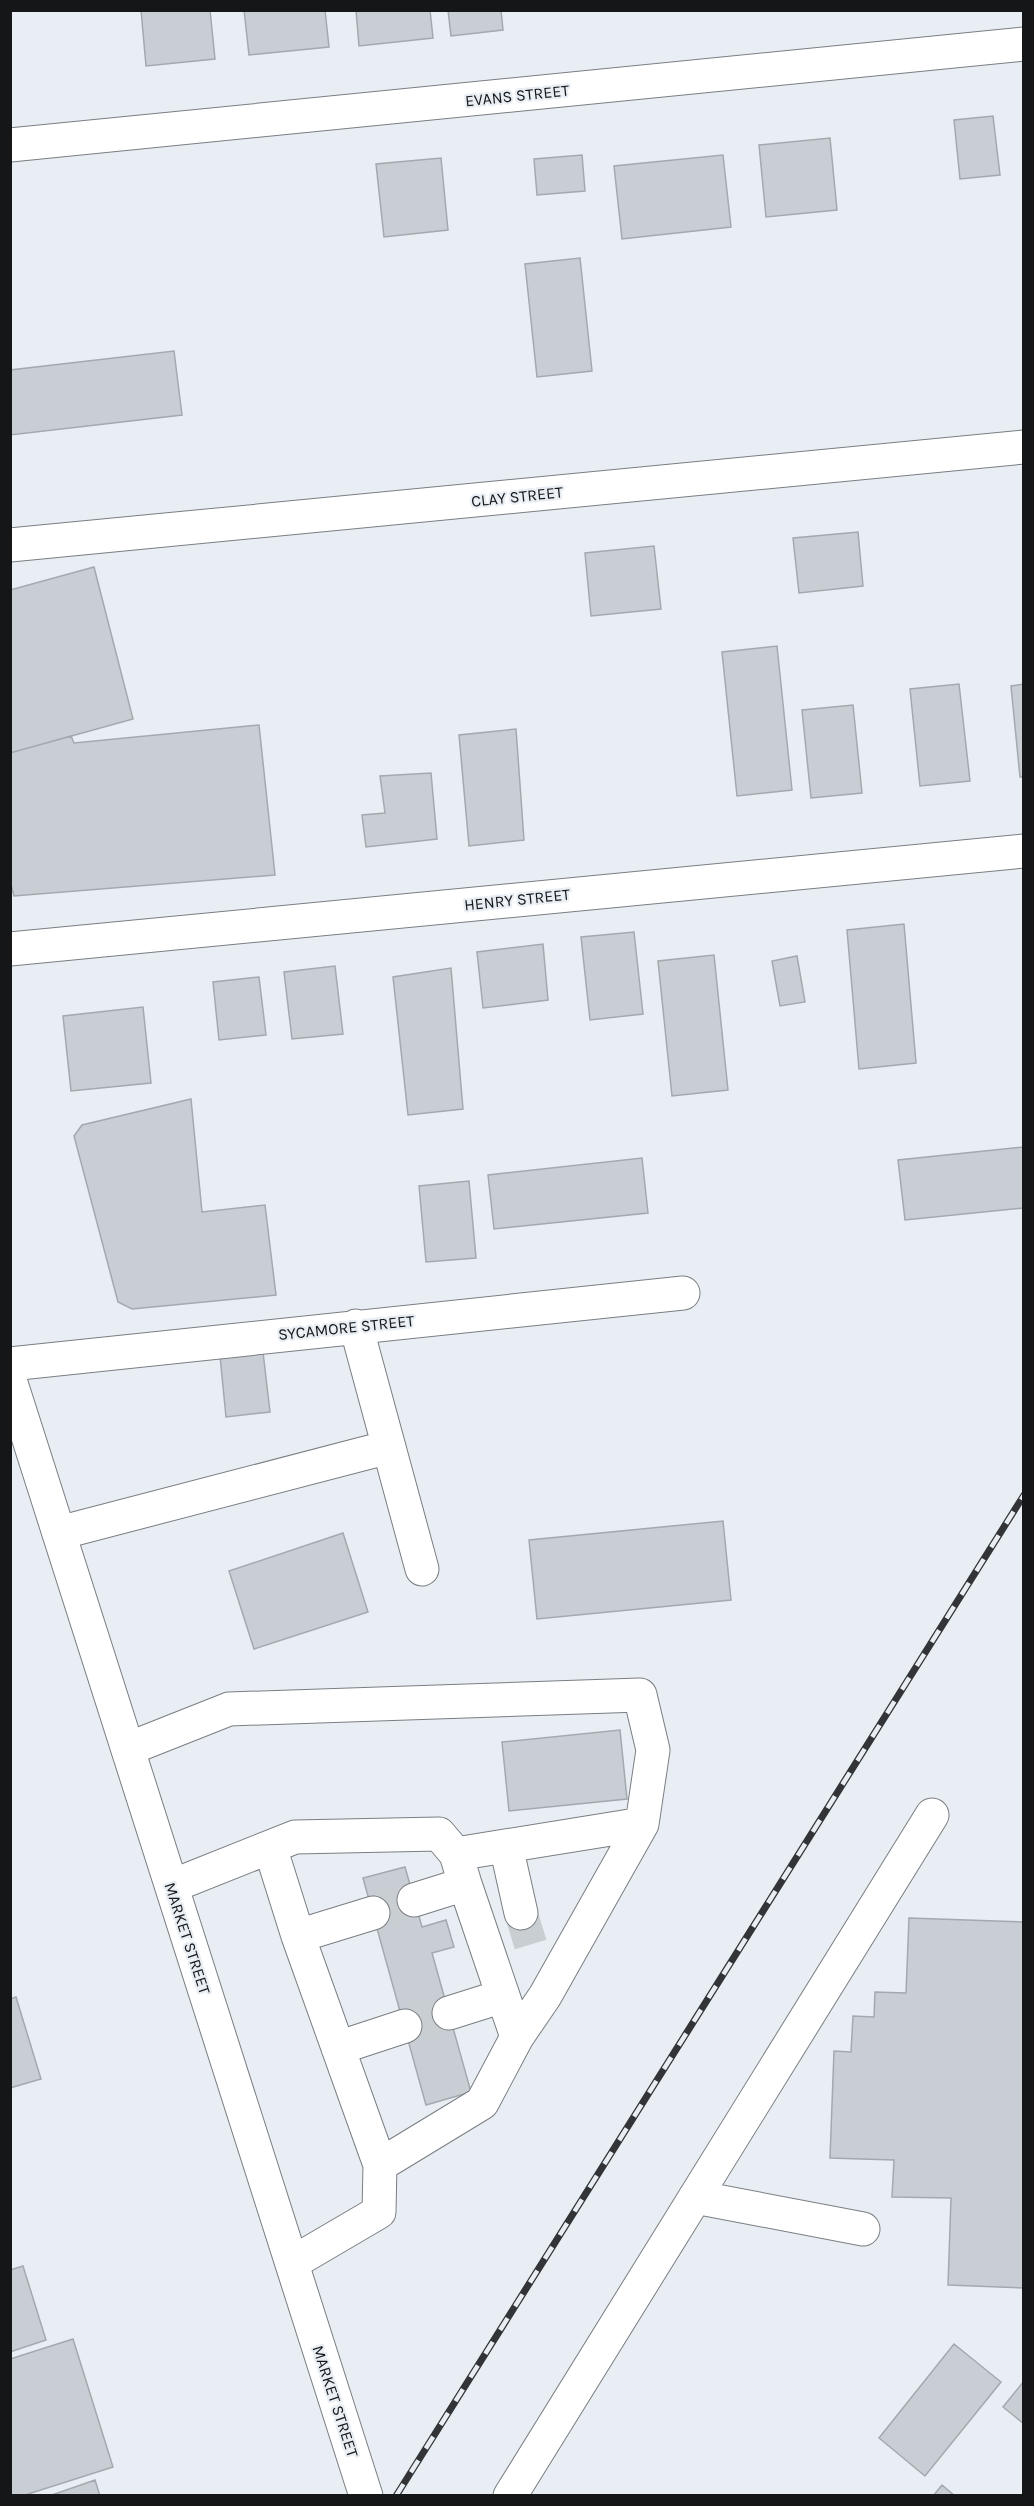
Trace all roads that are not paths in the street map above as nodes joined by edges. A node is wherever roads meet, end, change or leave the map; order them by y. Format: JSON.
{"nodes":[{"id":1,"x":1023,"y":44,"type":"edge"},
{"id":2,"x":10,"y":145,"type":"edge"},
{"id":3,"x":1023,"y":447,"type":"edge"},
{"id":4,"x":10,"y":545,"type":"edge"},
{"id":5,"x":1023,"y":851,"type":"edge"},
{"id":6,"x":10,"y":949,"type":"edge"},
{"id":7,"x":682,"y":1293,"type":"dead end"},
{"id":8,"x":356,"y":1326,"type":"junction"},
{"id":9,"x":10,"y":1364,"type":"edge"},
{"id":10,"x":10,"y":1380,"type":"edge"},
{"id":11,"x":389,"y":1447,"type":"junction"},
{"id":12,"x":59,"y":1533,"type":"junction"},
{"id":13,"x":422,"y":1569,"type":"dead end"},
{"id":14,"x":128,"y":1749,"type":"junction"},
{"id":15,"x":932,"y":1815,"type":"dead end"},
{"id":16,"x":642,"y":1824,"type":"junction"},
{"id":17,"x":270,"y":1846,"type":"junction"},
{"id":18,"x":506,"y":1846,"type":"junction"},
{"id":19,"x":460,"y":1869,"type":"junction"},
{"id":20,"x":172,"y":1886,"type":"junction"},
{"id":21,"x":414,"y":1900,"type":"tunnel mouth"},
{"id":22,"x":521,"y":1912,"type":"tunnel mouth"},
{"id":23,"x":373,"y":1913,"type":"tunnel mouth"},
{"id":24,"x":298,"y":1936,"type":"junction"},
{"id":25,"x":535,"y":1959,"type":"tunnel mouth"},
{"id":26,"x":502,"y":1996,"type":"junction"},
{"id":27,"x":545,"y":1996,"type":"junction"},
{"id":28,"x":449,"y":2013,"type":"tunnel mouth"},
{"id":29,"x":405,"y":2026,"type":"tunnel mouth"},
{"id":30,"x":517,"y":2037,"type":"junction"},
{"id":31,"x":338,"y":2048,"type":"junction"},
{"id":32,"x":380,"y":2165,"type":"junction"},
{"id":33,"x":695,"y":2197,"type":"junction"},
{"id":34,"x":863,"y":2229,"type":"dead end"},
{"id":35,"x":291,"y":2263,"type":"junction"},
{"id":36,"x":366,"y":2496,"type":"edge"},
{"id":37,"x":510,"y":2496,"type":"edge"}],
"edges":[{"from":1,"to":2,"type":"street","name":"EVANS STREET"},
{"from":3,"to":4,"type":"street","name":"CLAY STREET"},
{"from":5,"to":6,"type":"street","name":"HENRY STREET"},
{"from":7,"to":8,"type":"street","name":"SYCAMORE STREET"},
{"from":8,"to":9,"type":"street","name":"SYCAMORE STREET"},
{"from":8,"to":11,"type":"street"},
{"from":10,"to":12,"type":"street","name":"MARKET STREET"},
{"from":11,"to":12,"type":"street"},
{"from":11,"to":13,"type":"street"},
{"from":12,"to":14,"type":"street","name":"MARKET STREET"},
{"from":14,"to":16,"type":"street"},
{"from":14,"to":20,"type":"street","name":"MARKET STREET"},
{"from":15,"to":33,"type":"street"},
{"from":16,"to":18,"type":"street"},
{"from":16,"to":27,"type":"street"},
{"from":17,"to":19,"type":"street"},
{"from":17,"to":20,"type":"street"},
{"from":17,"to":24,"type":"street"},
{"from":18,"to":19,"type":"street"},
{"from":18,"to":22,"type":"street"},
{"from":19,"to":21,"type":"street"},
{"from":19,"to":26,"type":"street"},
{"from":20,"to":35,"type":"street","name":"MARKET STREET"},
{"from":23,"to":24,"type":"street"},
{"from":24,"to":31,"type":"street"},
{"from":25,"to":27,"type":"street"},
{"from":26,"to":28,"type":"street"},
{"from":26,"to":30,"type":"street"},
{"from":27,"to":30,"type":"street"},
{"from":29,"to":31,"type":"street"},
{"from":30,"to":32,"type":"street"},
{"from":31,"to":32,"type":"street"},
{"from":32,"to":35,"type":"street"},
{"from":33,"to":34,"type":"street"},
{"from":33,"to":37,"type":"street"},
{"from":35,"to":36,"type":"street","name":"MARKET STREET"}]}
